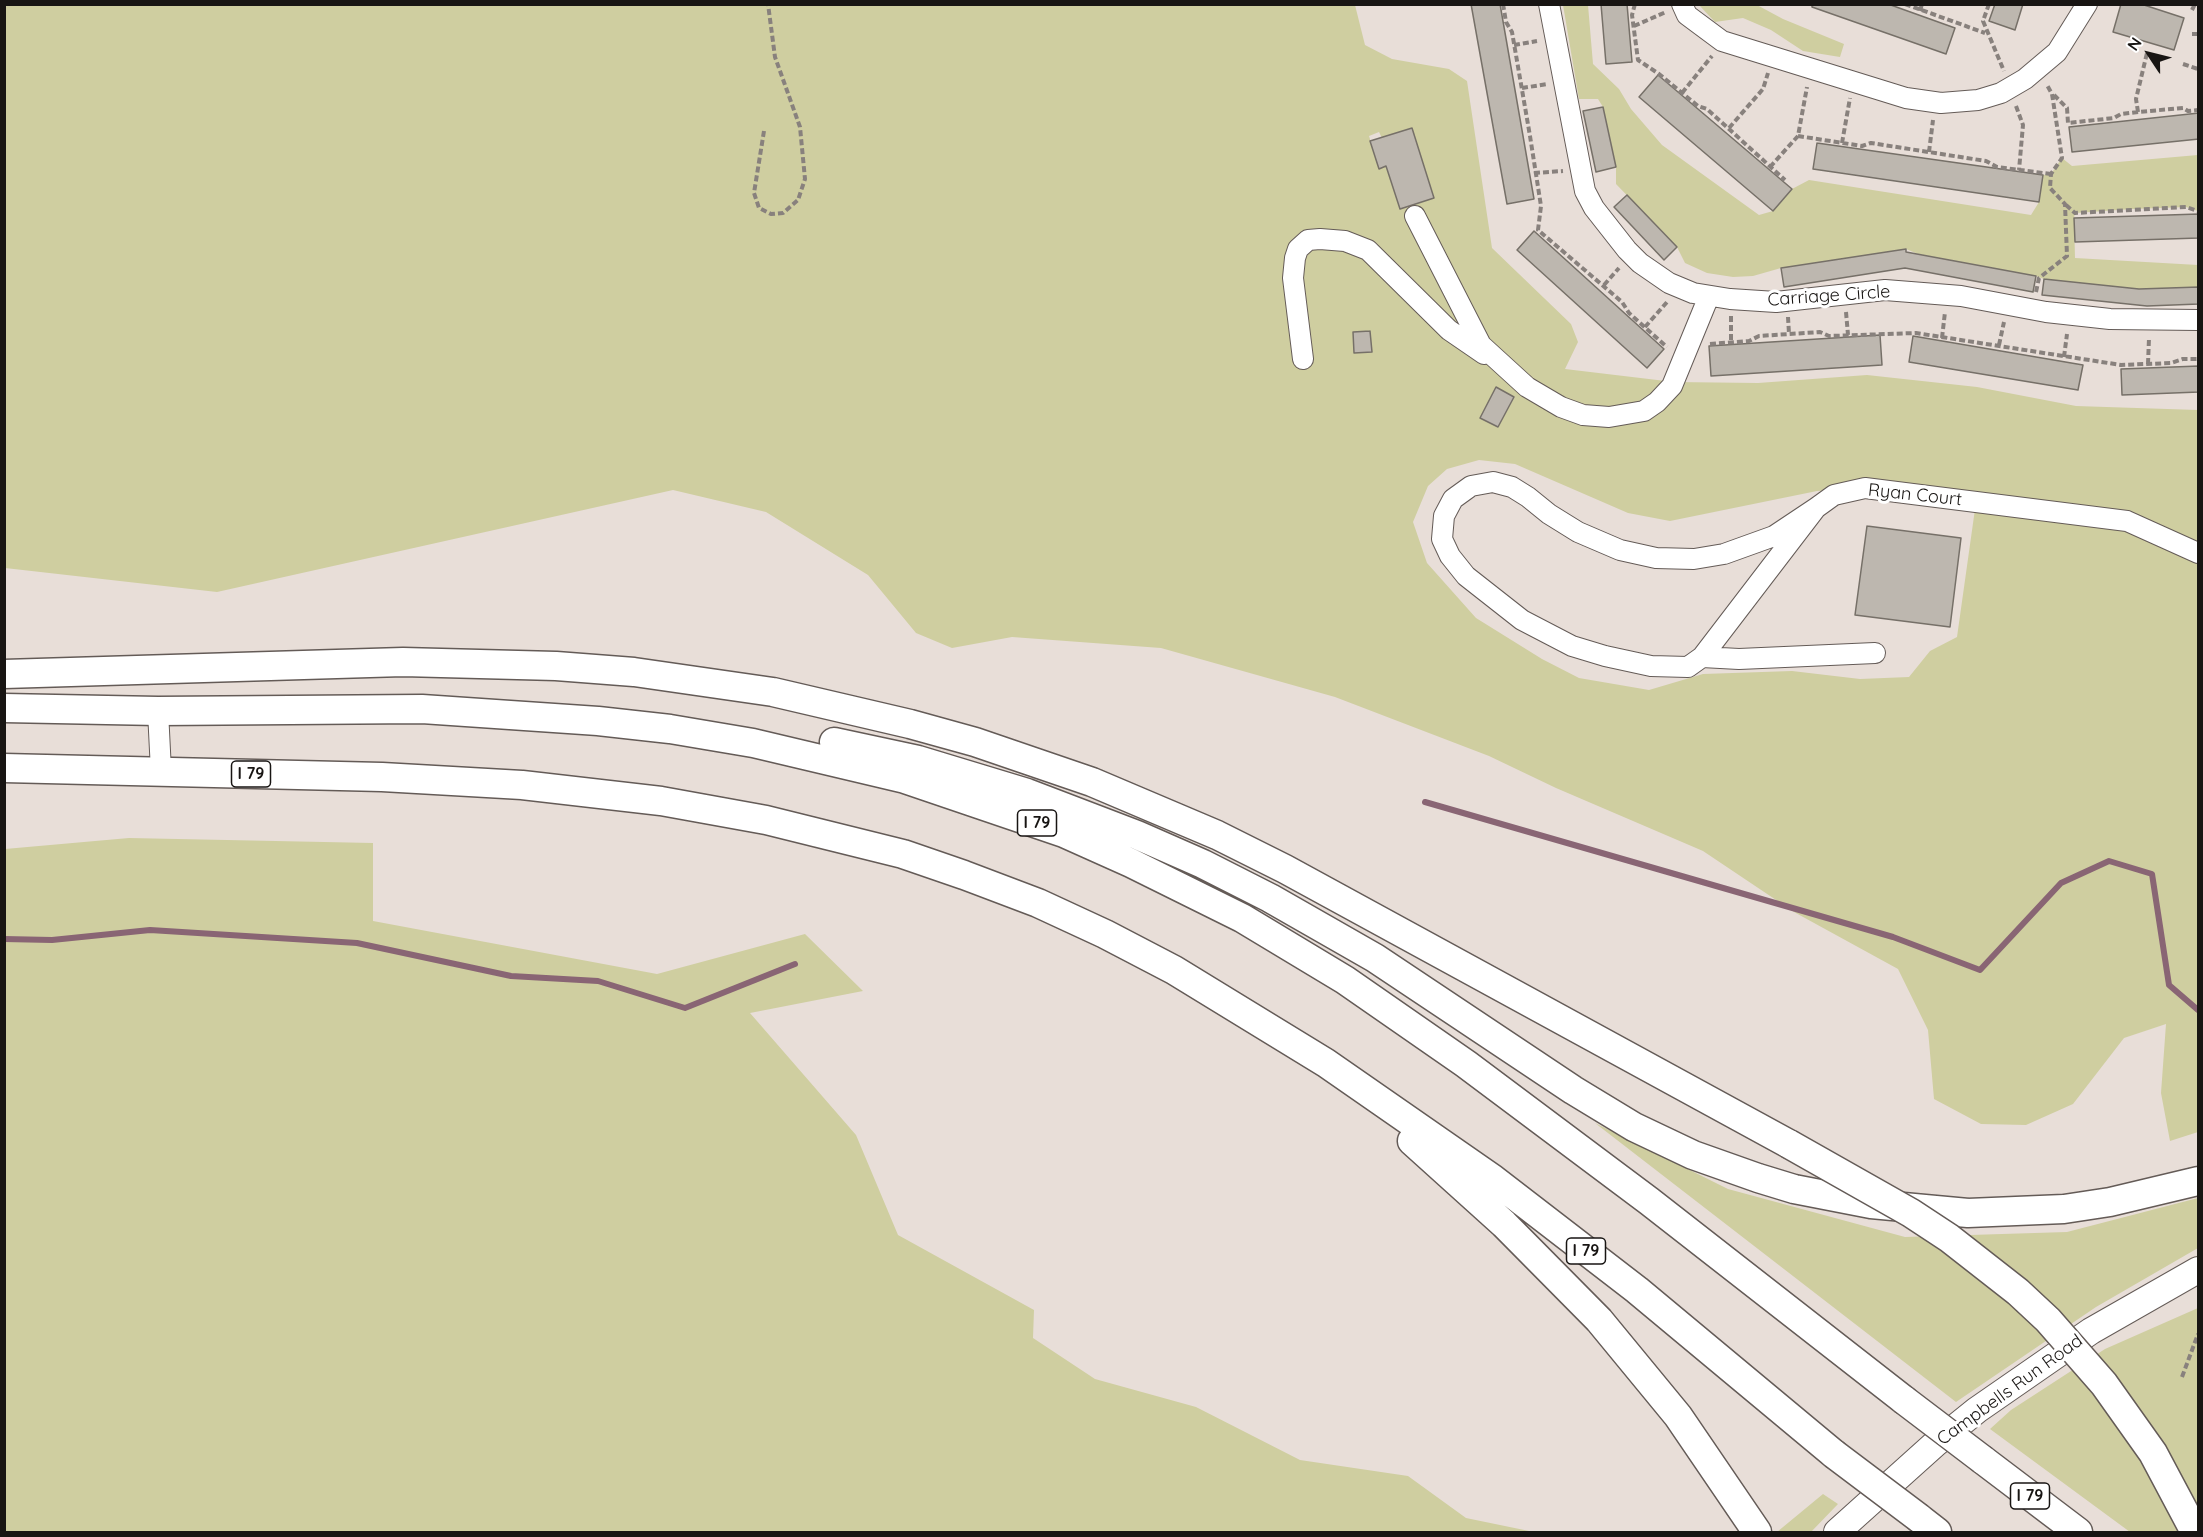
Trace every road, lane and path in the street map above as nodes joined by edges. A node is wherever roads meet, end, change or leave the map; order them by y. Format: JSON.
{"nodes":[{"id":1,"x":768,"y":4,"type":"edge"},
{"id":2,"x":1503,"y":4,"type":"edge"},
{"id":3,"x":1549,"y":4,"type":"edge"},
{"id":4,"x":1635,"y":4,"type":"edge"},
{"id":5,"x":1905,"y":4,"type":"edge"},
{"id":6,"x":1922,"y":4,"type":"edge"},
{"id":7,"x":1989,"y":4,"type":"edge"},
{"id":8,"x":2087,"y":4,"type":"edge"},
{"id":9,"x":2194,"y":4,"type":"edge"},
{"id":10,"x":1677,"y":7,"type":"edge"},
{"id":11,"x":2192,"y":10,"type":"dead end"},
{"id":12,"x":1920,"y":11,"type":"junction"},
{"id":13,"x":1634,"y":26,"type":"junction"},
{"id":14,"x":1986,"y":33,"type":"junction"},
{"id":15,"x":2192,"y":34,"type":"dead end"},
{"id":16,"x":2199,"y":34,"type":"edge"},
{"id":17,"x":1722,"y":41,"type":"junction"},
{"id":18,"x":2147,"y":52,"type":"dead end"},
{"id":19,"x":1773,"y":58,"type":"junction"},
{"id":20,"x":2001,"y":64,"type":"dead end"},
{"id":21,"x":2183,"y":64,"type":"dead end"},
{"id":22,"x":2037,"y":69,"type":"junction"},
{"id":23,"x":2199,"y":69,"type":"edge"},
{"id":24,"x":1811,"y":70,"type":"junction"},
{"id":25,"x":1563,"y":82,"type":"junction"},
{"id":26,"x":1854,"y":83,"type":"junction"},
{"id":27,"x":2011,"y":87,"type":"junction"},
{"id":28,"x":1522,"y":88,"type":"junction"},
{"id":29,"x":1682,"y":93,"type":"junction"},
{"id":30,"x":2052,"y":94,"type":"junction"},
{"id":31,"x":1934,"y":102,"type":"junction"},
{"id":32,"x":2199,"y":110,"type":"edge"},
{"id":33,"x":2138,"y":112,"type":"junction"},
{"id":34,"x":1729,"y":128,"type":"junction"},
{"id":35,"x":764,"y":131,"type":"dead end"},
{"id":36,"x":1798,"y":136,"type":"junction"},
{"id":37,"x":1842,"y":142,"type":"junction"},
{"id":38,"x":1929,"y":152,"type":"junction"},
{"id":39,"x":1770,"y":168,"type":"junction"},
{"id":40,"x":2019,"y":170,"type":"junction"},
{"id":41,"x":1542,"y":172,"type":"dead end"},
{"id":42,"x":1534,"y":173,"type":"junction"},
{"id":43,"x":2051,"y":174,"type":"junction"},
{"id":44,"x":1785,"y":180,"type":"dead end"},
{"id":45,"x":2065,"y":204,"type":"junction"},
{"id":46,"x":2199,"y":211,"type":"edge"},
{"id":47,"x":1415,"y":216,"type":"dead end"},
{"id":48,"x":2039,"y":278,"type":"dead end"},
{"id":49,"x":1609,"y":279,"type":"dead end"},
{"id":50,"x":1604,"y":285,"type":"junction"},
{"id":51,"x":1709,"y":296,"type":"junction"},
{"id":52,"x":1658,"y":313,"type":"dead end"},
{"id":53,"x":2150,"y":319,"type":"junction"},
{"id":54,"x":2199,"y":320,"type":"edge"},
{"id":55,"x":1645,"y":327,"type":"junction"},
{"id":56,"x":1706,"y":344,"type":"dead end"},
{"id":57,"x":1667,"y":347,"type":"dead end"},
{"id":58,"x":1304,"y":359,"type":"dead end"},
{"id":59,"x":2199,"y":359,"type":"edge"},
{"id":60,"x":2148,"y":364,"type":"junction"},
{"id":61,"x":1506,"y":369,"type":"junction"},
{"id":62,"x":1816,"y":508,"type":"junction"},
{"id":63,"x":2199,"y":553,"type":"edge"},
{"id":64,"x":1875,"y":653,"type":"dead end"},
{"id":65,"x":1702,"y":657,"type":"junction"},
{"id":66,"x":4,"y":674,"type":"edge"},
{"id":67,"x":4,"y":708,"type":"edge"},
{"id":68,"x":158,"y":711,"type":"junction"},
{"id":69,"x":670,"y":729,"type":"junction"},
{"id":70,"x":4,"y":768,"type":"edge"},
{"id":71,"x":161,"y":771,"type":"junction"},
{"id":72,"x":1326,"y":1063,"type":"junction"},
{"id":73,"x":2199,"y":1181,"type":"edge"},
{"id":74,"x":2199,"y":1270,"type":"edge"},
{"id":75,"x":2199,"y":1334,"type":"edge"},
{"id":76,"x":2182,"y":1377,"type":"dead end"},
{"id":77,"x":1928,"y":1526,"type":"edge"},
{"id":78,"x":1757,"y":1533,"type":"edge"},
{"id":79,"x":1837,"y":1533,"type":"edge"},
{"id":80,"x":2078,"y":1533,"type":"edge"},
{"id":81,"x":2195,"y":1533,"type":"edge"}],
"edges":[{"from":1,"to":35,"type":"path"},
{"from":2,"to":28,"type":"path"},
{"from":3,"to":25,"type":"street","name":"Carriage Circle"},
{"from":4,"to":13,"type":"path"},
{"from":5,"to":12,"type":"path"},
{"from":6,"to":12,"type":"path"},
{"from":7,"to":14,"type":"path"},
{"from":8,"to":22,"type":"street"},
{"from":9,"to":11,"type":"path"},
{"from":10,"to":13,"type":"path"},
{"from":10,"to":17,"type":"street"},
{"from":12,"to":14,"type":"path"},
{"from":13,"to":29,"type":"path"},
{"from":14,"to":20,"type":"path"},
{"from":15,"to":16,"type":"path"},
{"from":17,"to":19,"type":"street"},
{"from":17,"to":29,"type":"path"},
{"from":18,"to":33,"type":"path"},
{"from":19,"to":24,"type":"street"},
{"from":19,"to":34,"type":"path"},
{"from":21,"to":23,"type":"path"},
{"from":22,"to":27,"type":"street"},
{"from":22,"to":30,"type":"path"},
{"from":24,"to":26,"type":"street"},
{"from":24,"to":36,"type":"path"},
{"from":25,"to":28,"type":"path"},
{"from":25,"to":51,"type":"street","name":"Carriage Circle"},
{"from":26,"to":31,"type":"street"},
{"from":26,"to":37,"type":"path"},
{"from":27,"to":31,"type":"street"},
{"from":27,"to":40,"type":"path"},
{"from":28,"to":42,"type":"path"},
{"from":29,"to":34,"type":"path"},
{"from":30,"to":33,"type":"path"},
{"from":30,"to":43,"type":"path"},
{"from":31,"to":38,"type":"path"},
{"from":32,"to":33,"type":"path"},
{"from":34,"to":39,"type":"path"},
{"from":36,"to":37,"type":"path"},
{"from":36,"to":39,"type":"path"},
{"from":37,"to":38,"type":"path"},
{"from":38,"to":40,"type":"path"},
{"from":39,"to":44,"type":"path"},
{"from":40,"to":43,"type":"path"},
{"from":41,"to":42,"type":"path"},
{"from":42,"to":50,"type":"path"},
{"from":43,"to":45,"type":"path"},
{"from":45,"to":46,"type":"path"},
{"from":45,"to":48,"type":"path"},
{"from":47,"to":61,"type":"street"},
{"from":49,"to":50,"type":"path"},
{"from":50,"to":55,"type":"path"},
{"from":51,"to":53,"type":"street","name":"Carriage Circle"},
{"from":51,"to":61,"type":"street"},
{"from":52,"to":55,"type":"path"},
{"from":53,"to":54,"type":"street","name":"Carriage Circle"},
{"from":53,"to":60,"type":"path"},
{"from":55,"to":57,"type":"path"},
{"from":56,"to":60,"type":"path"},
{"from":58,"to":61,"type":"street"},
{"from":59,"to":60,"type":"path"},
{"from":62,"to":63,"type":"street","name":"Ryan Court"},
{"from":62,"to":65,"type":"street","name":"Ryan Court"},
{"from":62,"to":65,"type":"street"},
{"from":64,"to":65,"type":"street"},
{"from":66,"to":81,"type":"highway","bridge":true},
{"from":67,"to":68,"type":"highway","number":"I 79"},
{"from":68,"to":69,"type":"highway","number":"I 79"},
{"from":68,"to":71,"type":"street"},
{"from":69,"to":73,"type":"highway"},
{"from":69,"to":80,"type":"highway","number":"I 79","bridge":true},
{"from":70,"to":71,"type":"highway","number":"I 79"},
{"from":71,"to":72,"type":"highway","number":"I 79"},
{"from":72,"to":77,"type":"highway","number":"I 79","bridge":true},
{"from":72,"to":78,"type":"highway"},
{"from":74,"to":79,"type":"main road","name":"Campbells Run Road"},
{"from":75,"to":76,"type":"path"}]}
